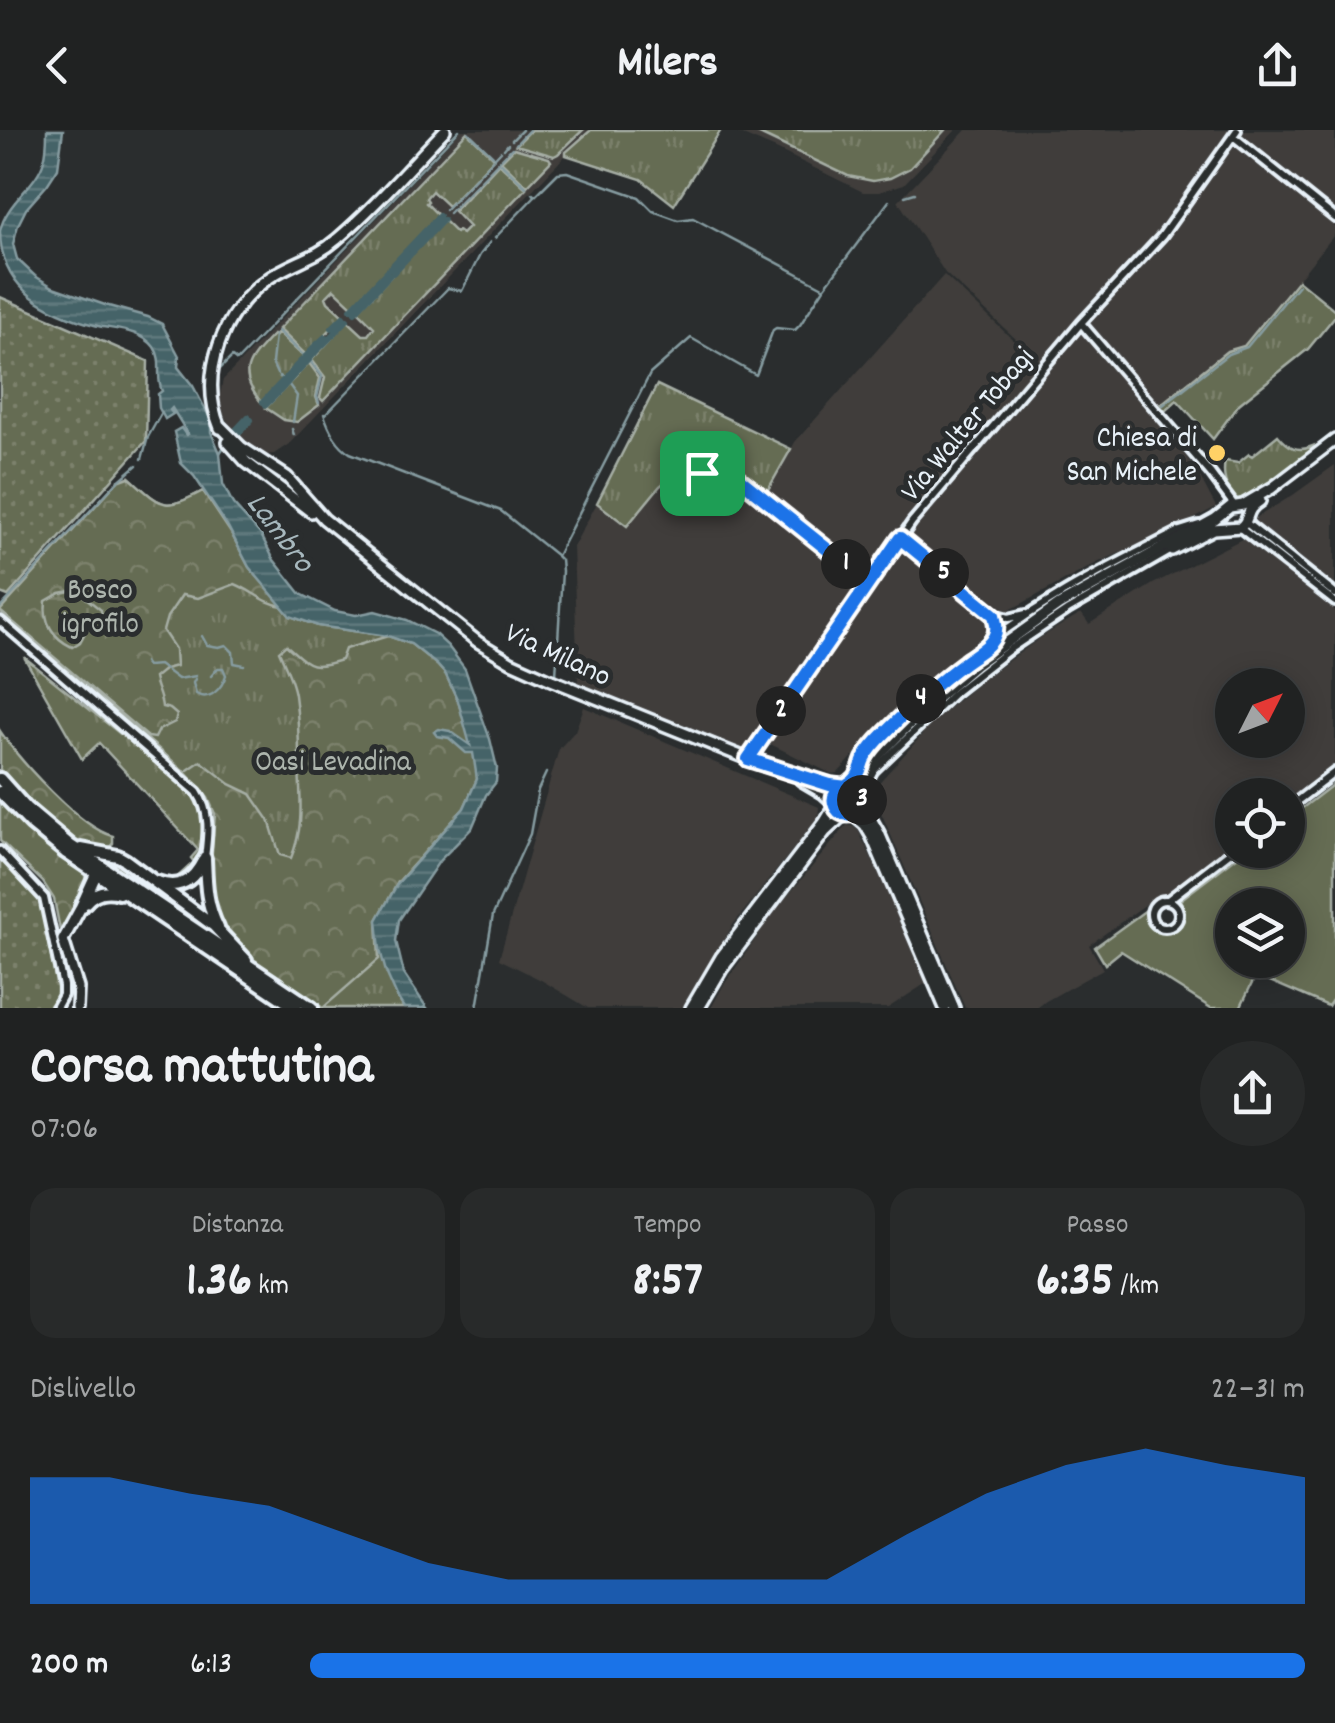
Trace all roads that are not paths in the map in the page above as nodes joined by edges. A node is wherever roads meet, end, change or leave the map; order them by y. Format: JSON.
{"nodes":[{"id":1,"x":444,"y":130,"type":"edge"},
{"id":2,"x":1235,"y":133,"type":"edge"},
{"id":3,"x":1335,"y":218,"type":"edge"},
{"id":4,"x":1081,"y":323,"type":"junction"},
{"id":5,"x":1335,"y":443,"type":"edge"},
{"id":6,"x":722,"y":465,"type":"dead end"},
{"id":7,"x":1214,"y":478,"type":"junction"},
{"id":8,"x":1236,"y":506,"type":"junction"},
{"id":9,"x":1224,"y":513,"type":"junction"},
{"id":10,"x":1241,"y":523,"type":"junction"},
{"id":11,"x":1206,"y":524,"type":"junction"},
{"id":12,"x":900,"y":538,"type":"junction"},
{"id":13,"x":1175,"y":548,"type":"junction"},
{"id":14,"x":1134,"y":565,"type":"junction"},
{"id":15,"x":869,"y":583,"type":"junction"},
{"id":16,"x":1335,"y":594,"type":"edge"},
{"id":17,"x":1335,"y":602,"type":"edge"},
{"id":18,"x":1041,"y":607,"type":"junction"},
{"id":19,"x":990,"y":610,"type":"junction"},
{"id":20,"x":0,"y":621,"type":"edge"},
{"id":21,"x":993,"y":641,"type":"junction"},
{"id":22,"x":748,"y":759,"type":"junction"},
{"id":23,"x":1335,"y":772,"type":"edge"},
{"id":24,"x":790,"y":774,"type":"junction"},
{"id":25,"x":864,"y":775,"type":"junction"},
{"id":26,"x":0,"y":779,"type":"edge"},
{"id":27,"x":845,"y":787,"type":"junction"},
{"id":28,"x":0,"y":792,"type":"edge"},
{"id":29,"x":1305,"y":795,"type":"edge"},
{"id":30,"x":862,"y":799,"type":"junction"},
{"id":31,"x":834,"y":804,"type":"junction"},
{"id":32,"x":849,"y":814,"type":"junction"},
{"id":33,"x":71,"y":846,"type":"junction"},
{"id":34,"x":0,"y":852,"type":"edge"},
{"id":35,"x":113,"y":855,"type":"junction"},
{"id":36,"x":205,"y":858,"type":"junction"},
{"id":37,"x":1215,"y":864,"type":"edge"},
{"id":38,"x":98,"y":870,"type":"junction"},
{"id":39,"x":147,"y":878,"type":"junction"},
{"id":40,"x":129,"y":896,"type":"junction"},
{"id":41,"x":1168,"y":900,"type":"junction"},
{"id":42,"x":81,"y":907,"type":"junction"},
{"id":43,"x":221,"y":933,"type":"junction"},
{"id":44,"x":255,"y":970,"type":"junction"},
{"id":45,"x":56,"y":1008,"type":"edge"},
{"id":46,"x":77,"y":1008,"type":"edge"},
{"id":47,"x":296,"y":1008,"type":"edge"},
{"id":48,"x":312,"y":1008,"type":"edge"},
{"id":49,"x":691,"y":1008,"type":"edge"},
{"id":50,"x":699,"y":1008,"type":"edge"},
{"id":51,"x":945,"y":1008,"type":"edge"},
{"id":52,"x":954,"y":1008,"type":"edge"}],
"edges":[{"from":1,"to":22,"type":"street","name":"Via Milano"},
{"from":2,"to":3,"type":"street"},
{"from":2,"to":4,"type":"street","name":"Via Walter Tobagi"},
{"from":4,"to":7,"type":"street"},
{"from":4,"to":12,"type":"street","name":"Via Walter Tobagi"},
{"from":5,"to":8,"type":"street"},
{"from":5,"to":10,"type":"street"},
{"from":6,"to":15,"type":"street"},
{"from":7,"to":8,"type":"street"},
{"from":7,"to":9,"type":"street"},
{"from":8,"to":9,"type":"street"},
{"from":8,"to":10,"type":"street"},
{"from":9,"to":10,"type":"street"},
{"from":9,"to":11,"type":"street"},
{"from":10,"to":13,"type":"street"},
{"from":10,"to":16,"type":"street"},
{"from":10,"to":17,"type":"street"},
{"from":11,"to":14,"type":"street"},
{"from":11,"to":18,"type":"street"},
{"from":12,"to":15,"type":"street","name":"Via Walter Tobagi"},
{"from":12,"to":19,"type":"street"},
{"from":13,"to":14,"type":"street"},
{"from":13,"to":25,"type":"street"},
{"from":14,"to":25,"type":"street"},
{"from":15,"to":22,"type":"street","name":"Via Walter Tobagi"},
{"from":18,"to":19,"type":"street"},
{"from":18,"to":21,"type":"street"},
{"from":19,"to":21,"type":"street"},
{"from":20,"to":36,"type":"street"},
{"from":21,"to":25,"type":"street"},
{"from":22,"to":24,"type":"street","name":"Via Milano"},
{"from":23,"to":29,"type":"street"},
{"from":24,"to":27,"type":"street","name":"Via Milano"},
{"from":24,"to":31,"type":"street","name":"Via Milano"},
{"from":25,"to":27,"type":"street"},
{"from":25,"to":30,"type":"street"},
{"from":26,"to":33,"type":"main road"},
{"from":27,"to":30,"type":"street"},
{"from":27,"to":31,"type":"street"},
{"from":28,"to":38,"type":"main road"},
{"from":30,"to":32,"type":"street"},
{"from":30,"to":52,"type":"street"},
{"from":31,"to":32,"type":"street"},
{"from":31,"to":49,"type":"street"},
{"from":32,"to":50,"type":"street"},
{"from":32,"to":51,"type":"street"},
{"from":33,"to":35,"type":"main road"},
{"from":33,"to":38,"type":"main road"},
{"from":34,"to":45,"type":"street"},
{"from":35,"to":38,"type":"main road"},
{"from":35,"to":39,"type":"main road"},
{"from":36,"to":39,"type":"main road"},
{"from":36,"to":43,"type":"main road"},
{"from":37,"to":41,"type":"street"},
{"from":38,"to":40,"type":"main road"},
{"from":38,"to":42,"type":"main road"},
{"from":38,"to":44,"type":"main road"},
{"from":39,"to":43,"type":"main road"},
{"from":40,"to":42,"type":"main road"},
{"from":40,"to":47,"type":"main road"},
{"from":41,"to":41,"type":"street"},
{"from":42,"to":46,"type":"street"},
{"from":43,"to":44,"type":"main road"},
{"from":44,"to":48,"type":"main road"}]}
